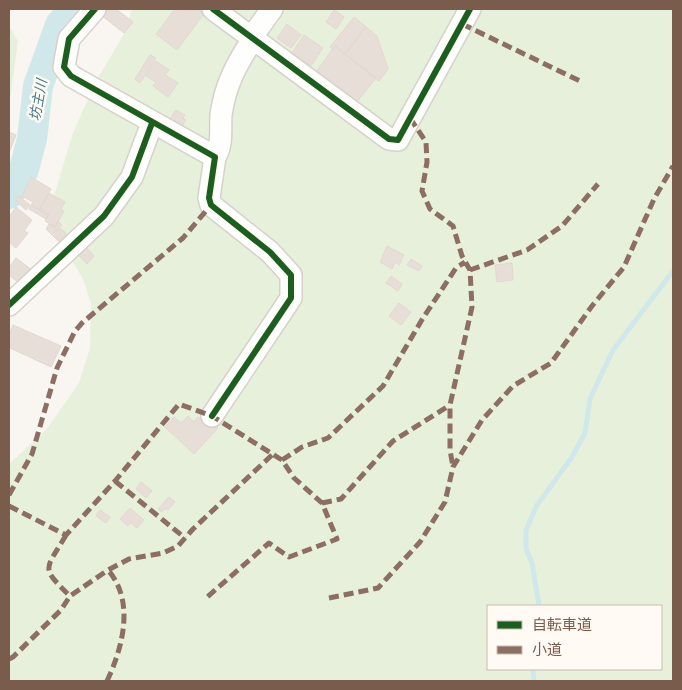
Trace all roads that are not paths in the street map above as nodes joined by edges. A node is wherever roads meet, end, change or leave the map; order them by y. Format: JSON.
{"nodes":[{"id":1,"x":95,"y":9,"type":"edge"},
{"id":2,"x":214,"y":9,"type":"edge"},
{"id":3,"x":272,"y":9,"type":"edge"},
{"id":4,"x":470,"y":9,"type":"edge"},
{"id":5,"x":252,"y":39,"type":"junction"},
{"id":6,"x":152,"y":123,"type":"junction"},
{"id":7,"x":215,"y":157,"type":"junction"},
{"id":8,"x":9,"y":304,"type":"edge"},
{"id":9,"x":212,"y":416,"type":"dead end"}],
"edges":[{"from":1,"to":6,"type":"street"},
{"from":2,"to":5,"type":"street"},
{"from":3,"to":5,"type":"street"},
{"from":4,"to":5,"type":"street"},
{"from":5,"to":7,"type":"street"},
{"from":6,"to":7,"type":"street"},
{"from":6,"to":8,"type":"street"},
{"from":7,"to":9,"type":"street"}]}
